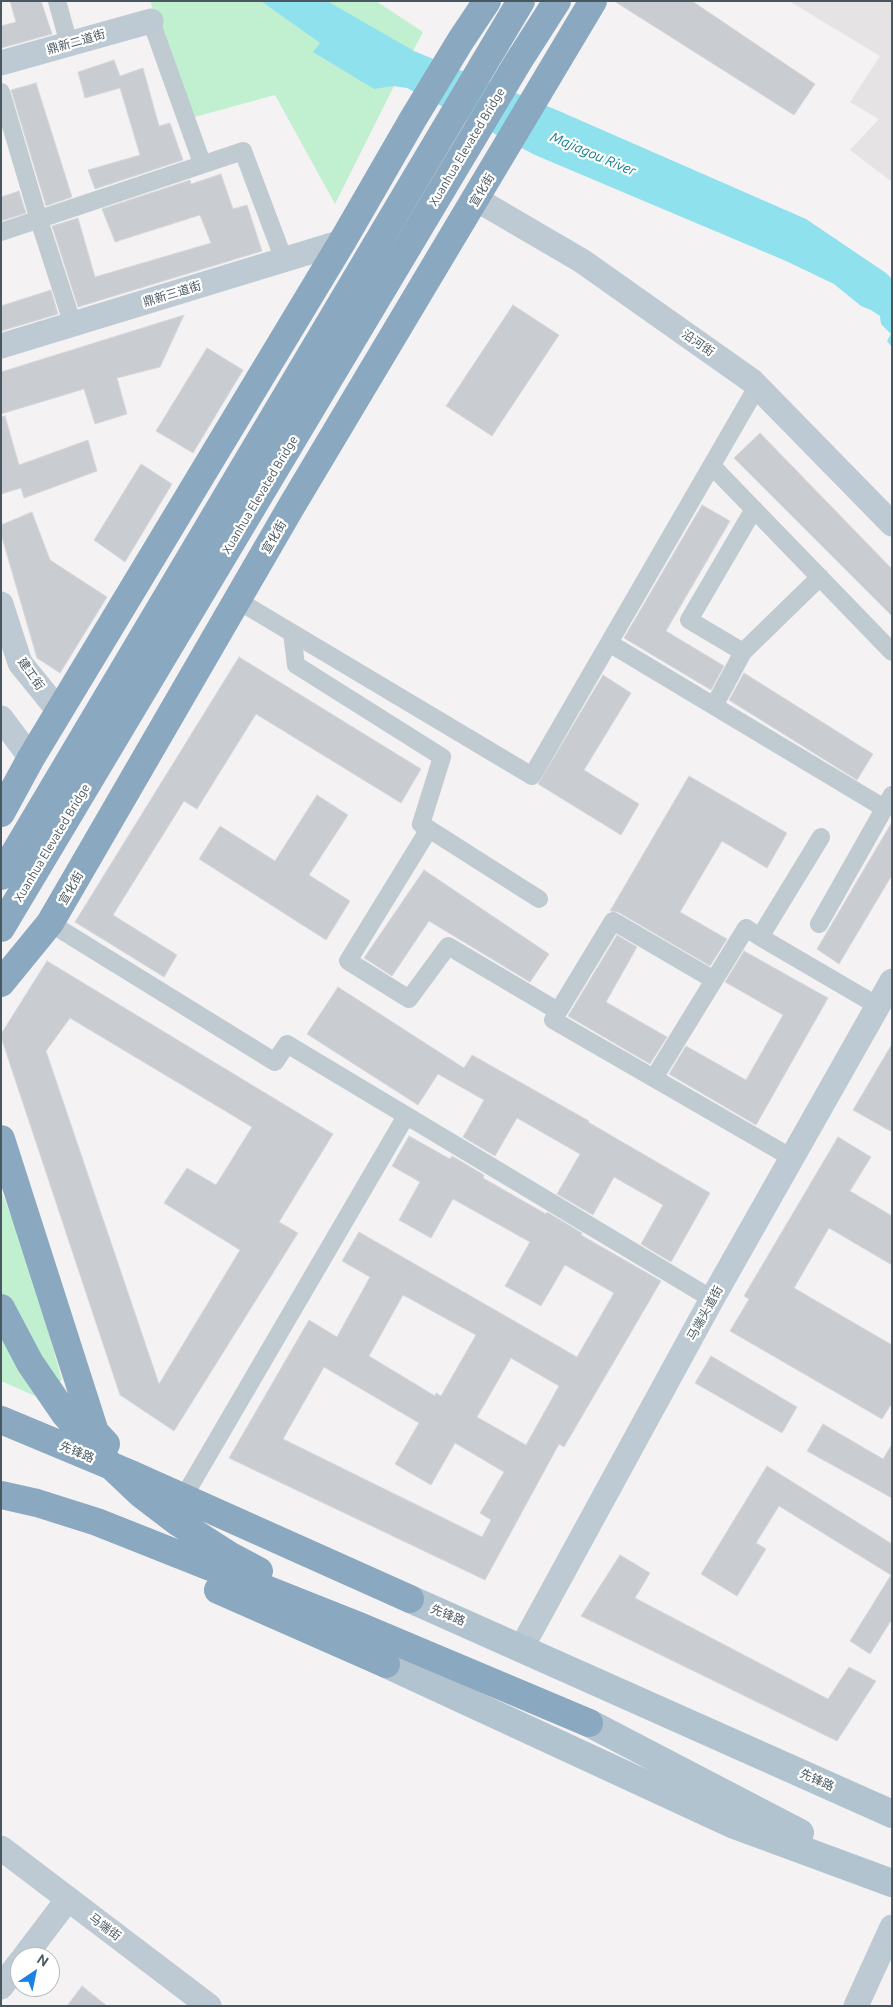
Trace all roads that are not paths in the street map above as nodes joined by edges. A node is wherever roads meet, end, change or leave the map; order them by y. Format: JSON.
{"nodes":[{"id":1,"x":57,"y":1,"type":"edge"},
{"id":2,"x":487,"y":1,"type":"edge"},
{"id":3,"x":521,"y":1,"type":"edge"},
{"id":4,"x":556,"y":1,"type":"edge"},
{"id":5,"x":593,"y":1,"type":"edge"},
{"id":6,"x":151,"y":21,"type":"joint"},
{"id":7,"x":69,"y":44,"type":"junction"},
{"id":8,"x":1,"y":63,"type":"edge"},
{"id":9,"x":1,"y":92,"type":"edge"},
{"id":10,"x":202,"y":163,"type":"junction"},
{"id":11,"x":476,"y":199,"type":"junction"},
{"id":12,"x":39,"y":220,"type":"junction"},
{"id":13,"x":1,"y":232,"type":"edge"},
{"id":14,"x":342,"y":242,"type":"junction"},
{"id":15,"x":284,"y":260,"type":"junction"},
{"id":16,"x":73,"y":325,"type":"junction"},
{"id":17,"x":1,"y":346,"type":"edge"},
{"id":18,"x":758,"y":387,"type":"junction"},
{"id":19,"x":712,"y":466,"type":"junction"},
{"id":20,"x":754,"y":509,"type":"junction"},
{"id":21,"x":892,"y":524,"type":"edge"},
{"id":22,"x":820,"y":577,"type":"junction"},
{"id":23,"x":237,"y":600,"type":"junction"},
{"id":24,"x":1,"y":604,"type":"edge"},
{"id":25,"x":292,"y":633,"type":"junction"},
{"id":26,"x":609,"y":643,"type":"junction"},
{"id":27,"x":743,"y":652,"type":"junction"},
{"id":28,"x":892,"y":652,"type":"edge"},
{"id":29,"x":714,"y":706,"type":"junction"},
{"id":30,"x":59,"y":712,"type":"junction"},
{"id":31,"x":1,"y":718,"type":"edge"},
{"id":32,"x":31,"y":758,"type":"junction"},
{"id":33,"x":888,"y":802,"type":"edge"},
{"id":34,"x":1,"y":813,"type":"edge"},
{"id":35,"x":429,"y":829,"type":"junction"},
{"id":36,"x":821,"y":837,"type":"dead end"},
{"id":37,"x":4,"y":875,"type":"edge"},
{"id":38,"x":539,"y":899,"type":"dead end"},
{"id":39,"x":53,"y":918,"type":"junction"},
{"id":40,"x":819,"y":924,"type":"dead end"},
{"id":41,"x":1,"y":928,"type":"edge"},
{"id":42,"x":760,"y":937,"type":"junction"},
{"id":43,"x":714,"y":980,"type":"junction"},
{"id":44,"x":892,"y":981,"type":"edge"},
{"id":45,"x":1,"y":983,"type":"edge"},
{"id":46,"x":878,"y":1006,"type":"junction"},
{"id":47,"x":558,"y":1011,"type":"junction"},
{"id":48,"x":654,"y":1078,"type":"junction"},
{"id":49,"x":406,"y":1116,"type":"junction"},
{"id":50,"x":1,"y":1139,"type":"edge"},
{"id":51,"x":792,"y":1158,"type":"junction"},
{"id":52,"x":712,"y":1299,"type":"junction"},
{"id":53,"x":1,"y":1308,"type":"edge"},
{"id":54,"x":1,"y":1420,"type":"edge"},
{"id":55,"x":133,"y":1475,"type":"junction"},
{"id":56,"x":1,"y":1495,"type":"edge"},
{"id":57,"x":183,"y":1498,"type":"junction"},
{"id":58,"x":410,"y":1599,"type":"joint"},
{"id":59,"x":359,"y":1626,"type":"junction"},
{"id":60,"x":522,"y":1647,"type":"junction"},
{"id":61,"x":386,"y":1664,"type":"joint"},
{"id":62,"x":589,"y":1723,"type":"joint"},
{"id":63,"x":892,"y":1814,"type":"edge"},
{"id":64,"x":1,"y":1848,"type":"edge"},
{"id":65,"x":892,"y":1882,"type":"edge"},
{"id":66,"x":68,"y":1899,"type":"junction"},
{"id":67,"x":892,"y":1927,"type":"edge"},
{"id":68,"x":32,"y":1947,"type":"edge"},
{"id":69,"x":10,"y":1975,"type":"edge"},
{"id":70,"x":1,"y":1987,"type":"edge"},
{"id":71,"x":209,"y":2006,"type":"edge"},
{"id":72,"x":856,"y":2006,"type":"edge"}],
"edges":[{"from":1,"to":7,"type":"street"},
{"from":2,"to":14,"type":"highway"},
{"from":3,"to":37,"type":"highway"},
{"from":4,"to":41,"type":"highway","name":"Xuanhua Elevated Bridge"},
{"from":5,"to":11,"type":"highway","name":"宣化街"},
{"from":6,"to":7,"type":"street","name":"鼎新二道街"},
{"from":6,"to":10,"type":"street"},
{"from":7,"to":8,"type":"street","name":"鼎新二道街"},
{"from":9,"to":12,"type":"street"},
{"from":10,"to":12,"type":"street"},
{"from":10,"to":15,"type":"street"},
{"from":11,"to":18,"type":"street","name":"沿河街"},
{"from":11,"to":23,"type":"highway","name":"宣化街"},
{"from":12,"to":13,"type":"street"},
{"from":12,"to":16,"type":"street"},
{"from":14,"to":15,"type":"street","name":"鼎新三道街"},
{"from":14,"to":30,"type":"highway"},
{"from":15,"to":16,"type":"street","name":"鼎新三道街"},
{"from":16,"to":17,"type":"street","name":"鼎新三道街"},
{"from":18,"to":19,"type":"street"},
{"from":18,"to":21,"type":"street","name":"沿河街"},
{"from":19,"to":20,"type":"street"},
{"from":19,"to":26,"type":"street"},
{"from":20,"to":22,"type":"street"},
{"from":20,"to":27,"type":"street"},
{"from":22,"to":27,"type":"street"},
{"from":22,"to":28,"type":"street"},
{"from":23,"to":25,"type":"street"},
{"from":23,"to":39,"type":"highway","name":"宣化街"},
{"from":24,"to":30,"type":"street","name":"建工街"},
{"from":25,"to":26,"type":"street"},
{"from":25,"to":35,"type":"street"},
{"from":26,"to":29,"type":"street"},
{"from":27,"to":29,"type":"street"},
{"from":29,"to":33,"type":"street"},
{"from":30,"to":32,"type":"highway"},
{"from":31,"to":32,"type":"street"},
{"from":32,"to":34,"type":"highway"},
{"from":33,"to":40,"type":"street"},
{"from":35,"to":38,"type":"street"},
{"from":35,"to":47,"type":"street"},
{"from":36,"to":42,"type":"street"},
{"from":39,"to":45,"type":"highway","name":"宣化街"},
{"from":39,"to":49,"type":"street"},
{"from":42,"to":43,"type":"street"},
{"from":42,"to":46,"type":"street"},
{"from":43,"to":47,"type":"street"},
{"from":43,"to":48,"type":"street"},
{"from":44,"to":46,"type":"street","name":"马端头道街"},
{"from":46,"to":51,"type":"street","name":"马端头道街"},
{"from":47,"to":48,"type":"street"},
{"from":48,"to":51,"type":"street"},
{"from":49,"to":52,"type":"street"},
{"from":49,"to":57,"type":"street"},
{"from":50,"to":55,"type":"highway"},
{"from":51,"to":52,"type":"street","name":"马端头道街"},
{"from":52,"to":60,"type":"street","name":"马端头道街"},
{"from":53,"to":59,"type":"highway"},
{"from":54,"to":55,"type":"highway","name":"先锋路"},
{"from":55,"to":57,"type":"highway","name":"先锋路"},
{"from":56,"to":59,"type":"highway"},
{"from":56,"to":61,"type":"highway"},
{"from":57,"to":58,"type":"highway","name":"先锋路"},
{"from":58,"to":60,"type":"main road","name":"先锋路"},
{"from":59,"to":62,"type":"highway"},
{"from":60,"to":63,"type":"main road","name":"先锋路"},
{"from":61,"to":65,"type":"main road"},
{"from":62,"to":65,"type":"main road"},
{"from":64,"to":66,"type":"street","name":"马端街"},
{"from":66,"to":68,"type":"street"},
{"from":66,"to":71,"type":"street","name":"马端街"},
{"from":67,"to":72,"type":"street"},
{"from":69,"to":70,"type":"street"}]}
